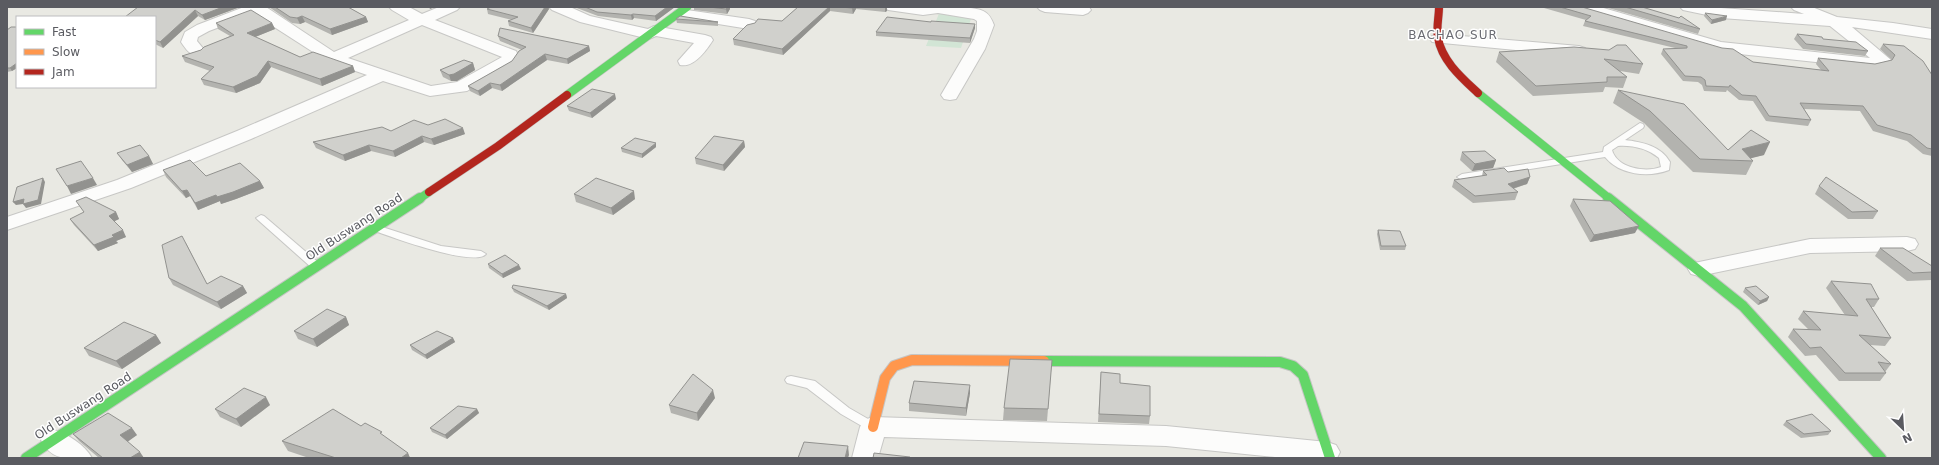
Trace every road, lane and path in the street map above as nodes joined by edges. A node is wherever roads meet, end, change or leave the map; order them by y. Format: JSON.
{"nodes":[{"id":1,"x":397,"y":7,"type":"edge"},
{"id":2,"x":452,"y":7,"type":"edge"},
{"id":3,"x":557,"y":7,"type":"edge"},
{"id":4,"x":893,"y":7,"type":"edge"},
{"id":5,"x":1045,"y":7,"type":"edge"},
{"id":6,"x":1439,"y":7,"type":"edge"},
{"id":7,"x":1584,"y":7,"type":"edge"},
{"id":8,"x":1688,"y":7,"type":"edge"},
{"id":9,"x":1798,"y":7,"type":"edge"},
{"id":10,"x":257,"y":8,"type":"edge"},
{"id":11,"x":942,"y":8,"type":"edge"},
{"id":12,"x":684,"y":10,"type":"edge"},
{"id":13,"x":1082,"y":10,"type":"dead end"},
{"id":14,"x":422,"y":20,"type":"junction"},
{"id":15,"x":1834,"y":21,"type":"junction"},
{"id":16,"x":749,"y":24,"type":"edge"},
{"id":17,"x":651,"y":33,"type":"junction"},
{"id":18,"x":1932,"y":34,"type":"edge"},
{"id":19,"x":1438,"y":39,"type":"junction"},
{"id":20,"x":198,"y":52,"type":"edge"},
{"id":21,"x":1598,"y":52,"type":"edge"},
{"id":22,"x":333,"y":58,"type":"junction"},
{"id":23,"x":686,"y":61,"type":"dead end"},
{"id":24,"x":381,"y":75,"type":"junction"},
{"id":25,"x":950,"y":95,"type":"dead end"},
{"id":26,"x":1640,"y":126,"type":"dead end"},
{"id":27,"x":1616,"y":144,"type":"junction"},
{"id":28,"x":1608,"y":154,"type":"junction"},
{"id":29,"x":1565,"y":161,"type":"junction"},
{"id":30,"x":1462,"y":177,"type":"edge"},
{"id":31,"x":261,"y":218,"type":"dead end"},
{"id":32,"x":7,"y":224,"type":"edge"},
{"id":33,"x":376,"y":228,"type":"junction"},
{"id":34,"x":1907,"y":244,"type":"dead end"},
{"id":35,"x":481,"y":254,"type":"dead end"},
{"id":36,"x":316,"y":266,"type":"junction"},
{"id":37,"x":1699,"y":270,"type":"junction"},
{"id":38,"x":791,"y":380,"type":"dead end"},
{"id":39,"x":873,"y":427,"type":"junction"},
{"id":40,"x":54,"y":440,"type":"junction"},
{"id":41,"x":1328,"y":455,"type":"edge"},
{"id":42,"x":26,"y":458,"type":"edge"},
{"id":43,"x":79,"y":458,"type":"edge"},
{"id":44,"x":865,"y":458,"type":"edge"},
{"id":45,"x":1881,"y":458,"type":"edge"}],
"edges":[{"from":1,"to":14,"type":"street"},
{"from":2,"to":14,"type":"street"},
{"from":3,"to":17,"type":"street"},
{"from":4,"to":11,"type":"street"},
{"from":5,"to":13,"type":"street"},
{"from":6,"to":19,"type":"street"},
{"from":7,"to":15,"type":"street"},
{"from":8,"to":15,"type":"street"},
{"from":9,"to":15,"type":"street"},
{"from":10,"to":20,"type":"street"},
{"from":10,"to":22,"type":"street"},
{"from":11,"to":25,"type":"street"},
{"from":12,"to":16,"type":"street"},
{"from":12,"to":17,"type":"street","name":"Old Buswang Road"},
{"from":14,"to":22,"type":"street"},
{"from":14,"to":24,"type":"street"},
{"from":15,"to":18,"type":"street"},
{"from":17,"to":23,"type":"street"},
{"from":17,"to":33,"type":"street","name":"Old Buswang Road"},
{"from":19,"to":21,"type":"street"},
{"from":19,"to":29,"type":"street"},
{"from":22,"to":24,"type":"street"},
{"from":24,"to":32,"type":"street"},
{"from":26,"to":27,"type":"lane"},
{"from":27,"to":28,"type":"lane"},
{"from":27,"to":28,"type":"lane"},
{"from":28,"to":29,"type":"lane"},
{"from":29,"to":30,"type":"lane"},
{"from":29,"to":37,"type":"street"},
{"from":31,"to":36,"type":"lane"},
{"from":33,"to":35,"type":"lane"},
{"from":33,"to":36,"type":"street","name":"Old Buswang Road"},
{"from":34,"to":37,"type":"street"},
{"from":36,"to":40,"type":"street","name":"Old Buswang Road"},
{"from":37,"to":45,"type":"street"},
{"from":38,"to":39,"type":"lane"},
{"from":39,"to":41,"type":"street"},
{"from":39,"to":41,"type":"street"},
{"from":39,"to":44,"type":"street"},
{"from":40,"to":42,"type":"street","name":"Old Buswang Road"},
{"from":40,"to":43,"type":"street"}]}
